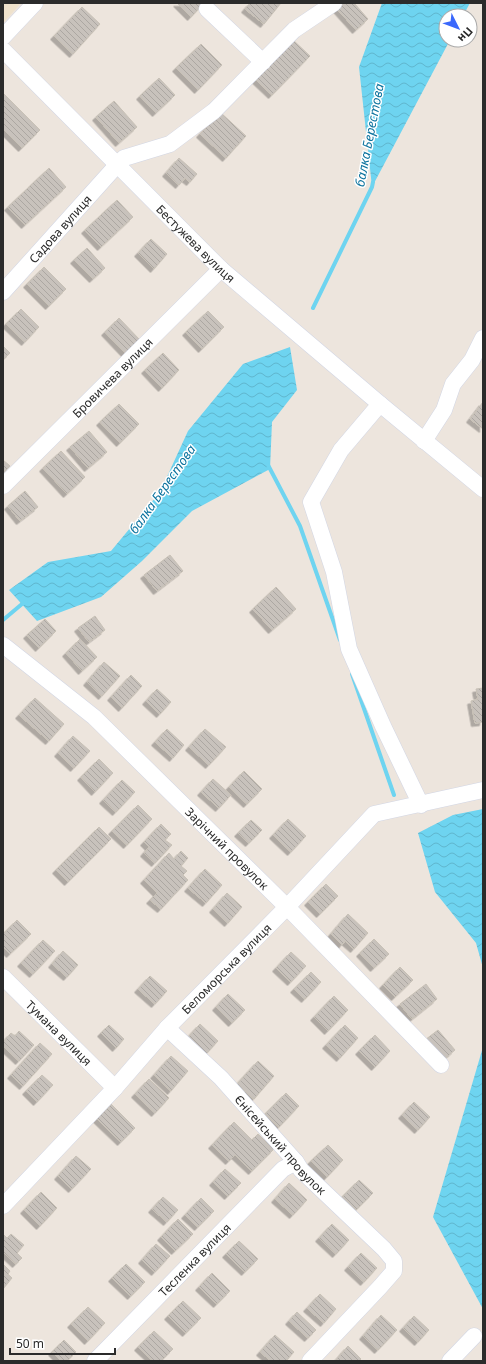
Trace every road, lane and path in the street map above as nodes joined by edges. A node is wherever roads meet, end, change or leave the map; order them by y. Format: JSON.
{"nodes":[{"id":1,"x":35,"y":3,"type":"edge"},
{"id":2,"x":334,"y":3,"type":"edge"},
{"id":3,"x":207,"y":10,"type":"dead end"},
{"id":4,"x":3,"y":37,"type":"edge"},
{"id":5,"x":3,"y":50,"type":"edge"},
{"id":6,"x":263,"y":62,"type":"junction"},
{"id":7,"x":117,"y":165,"type":"junction"},
{"id":8,"x":221,"y":269,"type":"junction"},
{"id":9,"x":3,"y":292,"type":"edge"},
{"id":10,"x":483,"y":338,"type":"edge"},
{"id":11,"x":380,"y":404,"type":"junction"},
{"id":12,"x":424,"y":441,"type":"junction"},
{"id":13,"x":3,"y":486,"type":"edge"},
{"id":14,"x":483,"y":489,"type":"edge"},
{"id":15,"x":3,"y":645,"type":"edge"},
{"id":16,"x":483,"y":790,"type":"edge"},
{"id":17,"x":421,"y":804,"type":"junction"},
{"id":18,"x":287,"y":907,"type":"junction"},
{"id":19,"x":3,"y":978,"type":"edge"},
{"id":20,"x":167,"y":1028,"type":"junction"},
{"id":21,"x":441,"y":1064,"type":"dead end"},
{"id":22,"x":115,"y":1088,"type":"junction"},
{"id":23,"x":296,"y":1162,"type":"junction"},
{"id":24,"x":3,"y":1206,"type":"edge"},
{"id":25,"x":474,"y":1336,"type":"dead end"},
{"id":26,"x":95,"y":1361,"type":"edge"},
{"id":27,"x":310,"y":1361,"type":"edge"},
{"id":28,"x":450,"y":1361,"type":"edge"}],
"edges":[{"from":1,"to":4,"type":"street"},
{"from":2,"to":6,"type":"street","name":"Садова вулиця"},
{"from":3,"to":6,"type":"street"},
{"from":5,"to":7,"type":"street","name":"Бестужева вулиця"},
{"from":6,"to":7,"type":"street","name":"Садова вулиця"},
{"from":7,"to":8,"type":"street","name":"Бестужева вулиця"},
{"from":7,"to":9,"type":"street","name":"Садова вулиця"},
{"from":8,"to":11,"type":"street","name":"Бестужева вулиця"},
{"from":8,"to":13,"type":"street","name":"Бровичева вулиця"},
{"from":10,"to":12,"type":"street"},
{"from":11,"to":12,"type":"street","name":"Бестужева вулиця"},
{"from":11,"to":17,"type":"street"},
{"from":12,"to":14,"type":"street","name":"Бестужева вулиця"},
{"from":15,"to":18,"type":"street","name":"Зарічний провулок"},
{"from":16,"to":17,"type":"street","name":"Беломорська вулиця"},
{"from":17,"to":18,"type":"street","name":"Беломорська вулиця"},
{"from":18,"to":20,"type":"street","name":"Беломорська вулиця"},
{"from":18,"to":21,"type":"street","name":"Зарічний провулок"},
{"from":19,"to":22,"type":"street","name":"Тумана вулиця"},
{"from":20,"to":22,"type":"street","name":"Беломорська вулиця"},
{"from":20,"to":23,"type":"street","name":"Єнісейський провулок"},
{"from":22,"to":24,"type":"street","name":"Беломорська вулиця"},
{"from":23,"to":26,"type":"street","name":"Тесленка вулиця"},
{"from":23,"to":27,"type":"street","name":"Єнісейський провулок"},
{"from":25,"to":28,"type":"street"}]}
